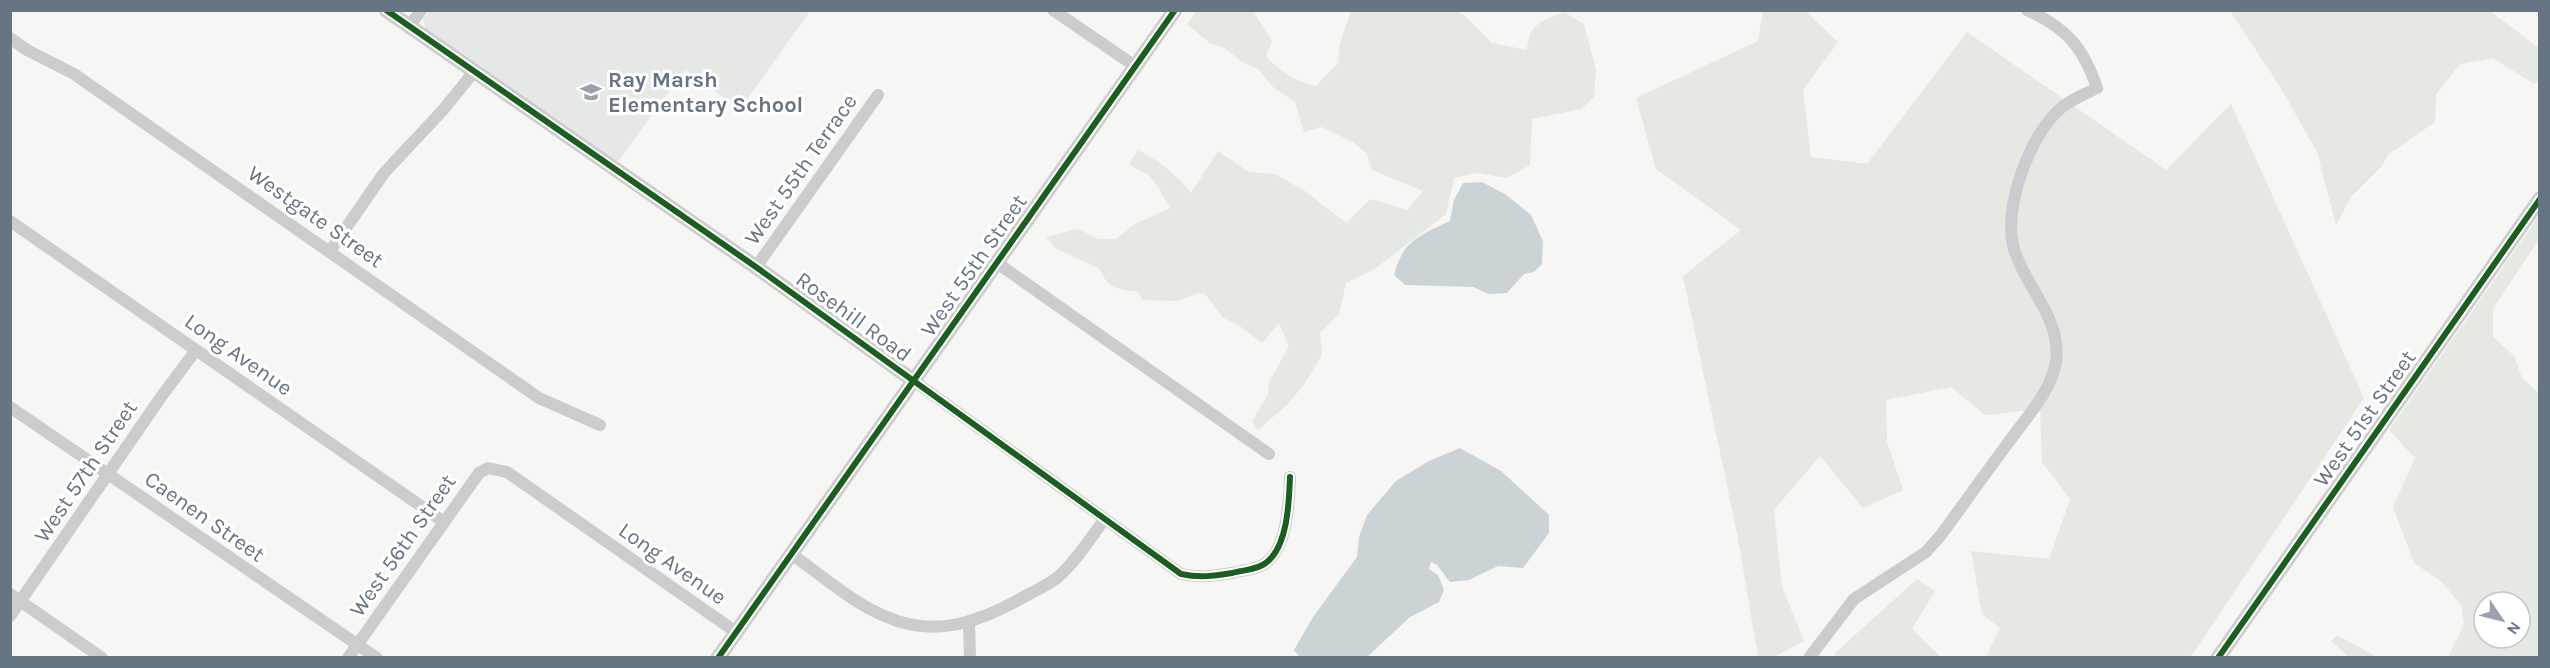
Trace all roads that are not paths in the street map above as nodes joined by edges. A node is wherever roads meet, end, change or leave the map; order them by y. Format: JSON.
{"nodes":[{"id":1,"x":386,"y":10,"type":"edge"},
{"id":2,"x":421,"y":10,"type":"edge"},
{"id":3,"x":1053,"y":10,"type":"edge"},
{"id":4,"x":1175,"y":10,"type":"edge"},
{"id":5,"x":2027,"y":10,"type":"edge"},
{"id":6,"x":409,"y":27,"type":"junction"},
{"id":7,"x":10,"y":38,"type":"edge"},
{"id":8,"x":1136,"y":66,"type":"junction"},
{"id":9,"x":473,"y":73,"type":"junction"},
{"id":10,"x":878,"y":95,"type":"dead end"},
{"id":11,"x":2540,"y":199,"type":"edge"},
{"id":12,"x":10,"y":221,"type":"edge"},
{"id":13,"x":330,"y":251,"type":"junction"},
{"id":14,"x":997,"y":263,"type":"junction"},
{"id":15,"x":756,"y":267,"type":"junction"},
{"id":16,"x":196,"y":350,"type":"junction"},
{"id":17,"x":914,"y":381,"type":"junction"},
{"id":18,"x":10,"y":407,"type":"edge"},
{"id":19,"x":600,"y":425,"type":"dead end"},
{"id":20,"x":1269,"y":454,"type":"dead end"},
{"id":21,"x":497,"y":468,"type":"joint"},
{"id":22,"x":107,"y":474,"type":"junction"},
{"id":23,"x":1290,"y":477,"type":"dead end"},
{"id":24,"x":1104,"y":520,"type":"junction"},
{"id":25,"x":444,"y":522,"type":"junction"},
{"id":26,"x":791,"y":554,"type":"junction"},
{"id":27,"x":16,"y":598,"type":"edge"},
{"id":28,"x":10,"y":616,"type":"edge"},
{"id":29,"x":969,"y":622,"type":"junction"},
{"id":30,"x":736,"y":632,"type":"junction"},
{"id":31,"x":357,"y":644,"type":"junction"},
{"id":32,"x":102,"y":657,"type":"edge"},
{"id":33,"x":348,"y":657,"type":"edge"},
{"id":34,"x":377,"y":657,"type":"edge"},
{"id":35,"x":718,"y":657,"type":"edge"},
{"id":36,"x":970,"y":657,"type":"edge"},
{"id":37,"x":1809,"y":657,"type":"edge"},
{"id":38,"x":2218,"y":657,"type":"edge"}],
"edges":[{"from":1,"to":6,"type":"street","name":"Rosehill Road"},
{"from":2,"to":6,"type":"street"},
{"from":3,"to":8,"type":"street"},
{"from":4,"to":8,"type":"street","name":"West 55th Street"},
{"from":5,"to":37,"type":"street"},
{"from":6,"to":9,"type":"street","name":"Rosehill Road"},
{"from":7,"to":13,"type":"street","name":"Westgate Street"},
{"from":8,"to":14,"type":"street","name":"West 55th Street"},
{"from":9,"to":13,"type":"street"},
{"from":9,"to":15,"type":"street","name":"Rosehill Road"},
{"from":10,"to":15,"type":"street","name":"West 55th Terrace"},
{"from":11,"to":38,"type":"street","name":"West 51st Street"},
{"from":12,"to":16,"type":"street","name":"Long Avenue"},
{"from":13,"to":19,"type":"street","name":"Westgate Street"},
{"from":14,"to":17,"type":"street","name":"West 55th Street"},
{"from":14,"to":20,"type":"street","name":"West 55th Street"},
{"from":15,"to":17,"type":"street","name":"Rosehill Road"},
{"from":16,"to":22,"type":"street","name":"West 57th Street"},
{"from":16,"to":25,"type":"street","name":"Long Avenue"},
{"from":17,"to":24,"type":"street","name":"Rosehill Road"},
{"from":17,"to":26,"type":"street","name":"West 55th Street"},
{"from":18,"to":22,"type":"street","name":"Caenen Street"},
{"from":21,"to":25,"type":"street","name":"West 56th Street"},
{"from":21,"to":30,"type":"street","name":"Long Avenue"},
{"from":22,"to":27,"type":"street","name":"West 57th Street"},
{"from":22,"to":31,"type":"street","name":"Caenen Street"},
{"from":23,"to":24,"type":"street","name":"Rosehill Road"},
{"from":24,"to":29,"type":"street"},
{"from":25,"to":31,"type":"street","name":"West 56th Street"},
{"from":26,"to":29,"type":"street"},
{"from":26,"to":30,"type":"street","name":"West 55th Street"},
{"from":27,"to":28,"type":"street","name":"West 57th Street"},
{"from":27,"to":32,"type":"street"},
{"from":29,"to":36,"type":"street"},
{"from":30,"to":35,"type":"street","name":"West 55th Street"},
{"from":31,"to":33,"type":"street","name":"West 56th Street"},
{"from":31,"to":34,"type":"street","name":"Caenen Street"}]}
